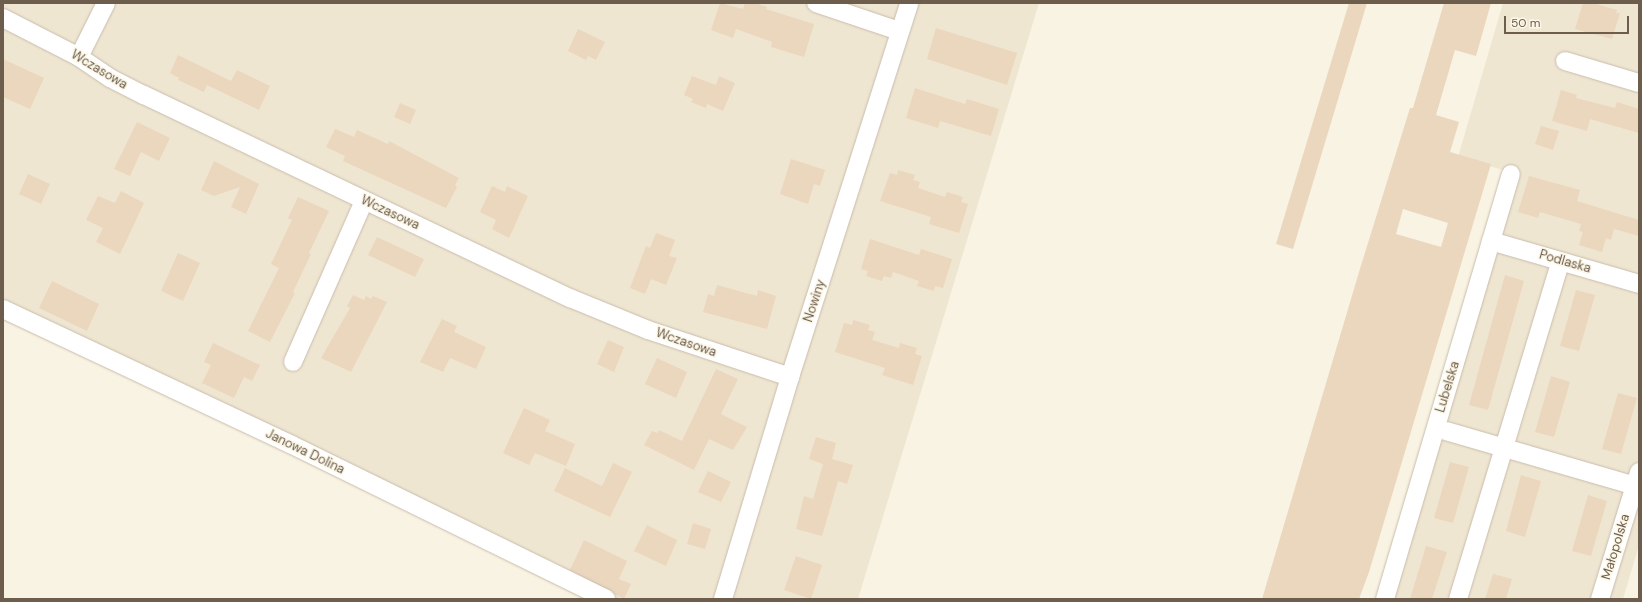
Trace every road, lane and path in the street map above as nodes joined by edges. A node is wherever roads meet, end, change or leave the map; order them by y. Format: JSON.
{"nodes":[{"id":1,"x":106,"y":3,"type":"edge"},
{"id":2,"x":816,"y":3,"type":"edge"},
{"id":3,"x":909,"y":3,"type":"edge"},
{"id":4,"x":3,"y":18,"type":"edge"},
{"id":5,"x":900,"y":31,"type":"junction"},
{"id":6,"x":79,"y":57,"type":"junction"},
{"id":7,"x":1565,"y":61,"type":"dead end"},
{"id":8,"x":1639,"y":83,"type":"edge"},
{"id":9,"x":1511,"y":174,"type":"dead end"},
{"id":10,"x":364,"y":201,"type":"junction"},
{"id":11,"x":1491,"y":241,"type":"junction"},
{"id":12,"x":1561,"y":261,"type":"junction"},
{"id":13,"x":1639,"y":284,"type":"edge"},
{"id":14,"x":3,"y":309,"type":"edge"},
{"id":15,"x":292,"y":362,"type":"dead end"},
{"id":16,"x":790,"y":377,"type":"junction"},
{"id":17,"x":1446,"y":431,"type":"dead end"},
{"id":18,"x":1504,"y":448,"type":"junction"},
{"id":19,"x":1637,"y":479,"type":"edge"},
{"id":20,"x":606,"y":599,"type":"edge"},
{"id":21,"x":723,"y":599,"type":"edge"},
{"id":22,"x":1385,"y":599,"type":"edge"},
{"id":23,"x":1458,"y":599,"type":"edge"},
{"id":24,"x":1600,"y":599,"type":"edge"}],
"edges":[{"from":1,"to":6,"type":"street"},
{"from":2,"to":5,"type":"street"},
{"from":3,"to":5,"type":"street","name":"Nowiny"},
{"from":4,"to":6,"type":"street","name":"Wczasowa"},
{"from":5,"to":16,"type":"street","name":"Nowiny"},
{"from":6,"to":10,"type":"street","name":"Wczasowa"},
{"from":7,"to":8,"type":"street"},
{"from":9,"to":11,"type":"street","name":"Lubelska"},
{"from":10,"to":15,"type":"street"},
{"from":10,"to":16,"type":"street","name":"Wczasowa"},
{"from":11,"to":12,"type":"street","name":"Podlaska"},
{"from":11,"to":22,"type":"street","name":"Lubelska"},
{"from":12,"to":13,"type":"street","name":"Podlaska"},
{"from":12,"to":18,"type":"street"},
{"from":14,"to":20,"type":"street","name":"Janowa Dolina"},
{"from":16,"to":21,"type":"street","name":"Nowiny"},
{"from":17,"to":18,"type":"street"},
{"from":18,"to":19,"type":"street"},
{"from":18,"to":23,"type":"street"},
{"from":19,"to":24,"type":"street","name":"Małopolska"}]}
